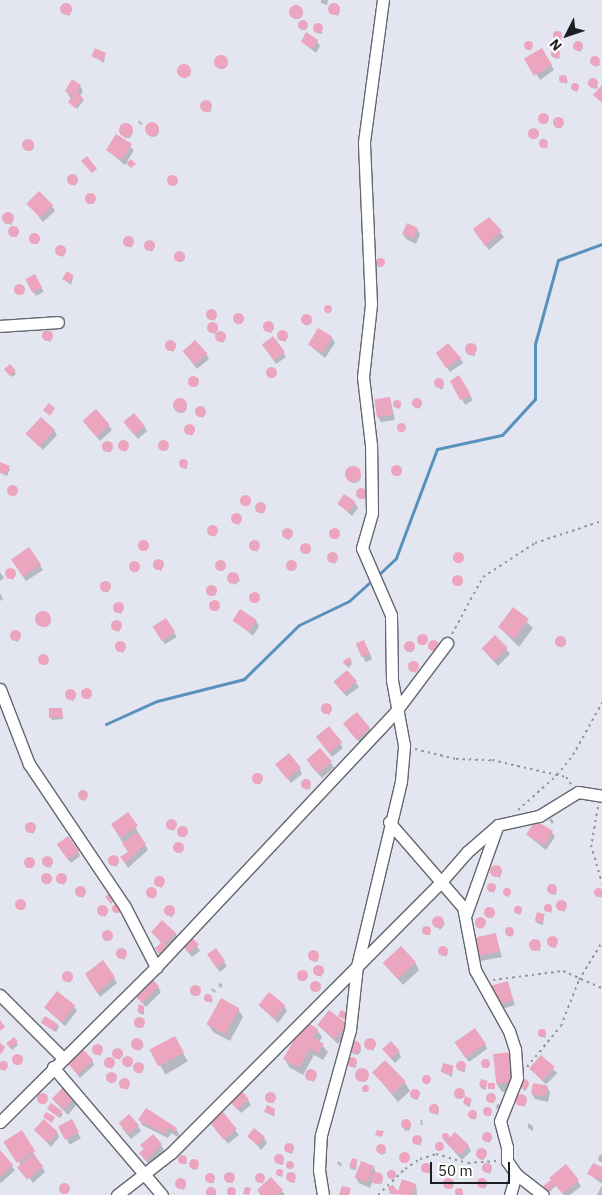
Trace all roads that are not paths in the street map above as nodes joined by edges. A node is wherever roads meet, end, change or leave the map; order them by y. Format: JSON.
{"nodes":[{"id":1,"x":382,"y":0,"type":"edge"},
{"id":2,"x":58,"y":322,"type":"dead end"},
{"id":3,"x":0,"y":326,"type":"edge"},
{"id":4,"x":448,"y":643,"type":"road end"},
{"id":5,"x":0,"y":689,"type":"edge"},
{"id":6,"x":396,"y":710,"type":"junction"},
{"id":7,"x":602,"y":796,"type":"edge"},
{"id":8,"x":389,"y":822,"type":"junction"},
{"id":9,"x":498,"y":825,"type":"junction"},
{"id":10,"x":440,"y":883,"type":"junction"},
{"id":11,"x":466,"y":914,"type":"junction"},
{"id":12,"x":357,"y":966,"type":"junction"},
{"id":13,"x":156,"y":967,"type":"junction"},
{"id":14,"x":0,"y":995,"type":"edge"},
{"id":15,"x":63,"y":1058,"type":"junction"},
{"id":16,"x":53,"y":1067,"type":"junction"},
{"id":17,"x":0,"y":1122,"type":"edge"},
{"id":18,"x":142,"y":1173,"type":"junction"},
{"id":19,"x":516,"y":1174,"type":"junction"},
{"id":20,"x":117,"y":1195,"type":"edge"},
{"id":21,"x":162,"y":1195,"type":"edge"},
{"id":22,"x":323,"y":1195,"type":"edge"},
{"id":23,"x":510,"y":1195,"type":"edge"},
{"id":24,"x":543,"y":1195,"type":"edge"}],
"edges":[{"from":1,"to":6,"type":"street"},
{"from":2,"to":3,"type":"street"},
{"from":4,"to":6,"type":"street"},
{"from":5,"to":13,"type":"street"},
{"from":6,"to":8,"type":"street"},
{"from":6,"to":13,"type":"street"},
{"from":7,"to":9,"type":"street"},
{"from":8,"to":10,"type":"street"},
{"from":8,"to":12,"type":"street"},
{"from":9,"to":10,"type":"street"},
{"from":9,"to":11,"type":"street"},
{"from":10,"to":11,"type":"street"},
{"from":10,"to":12,"type":"street"},
{"from":11,"to":19,"type":"street"},
{"from":12,"to":18,"type":"street"},
{"from":12,"to":22,"type":"street"},
{"from":13,"to":15,"type":"street"},
{"from":14,"to":15,"type":"street"},
{"from":15,"to":16,"type":"street"},
{"from":16,"to":17,"type":"street"},
{"from":16,"to":18,"type":"street"},
{"from":18,"to":20,"type":"street"},
{"from":18,"to":21,"type":"street"},
{"from":19,"to":23,"type":"street"},
{"from":19,"to":24,"type":"street"}]}
